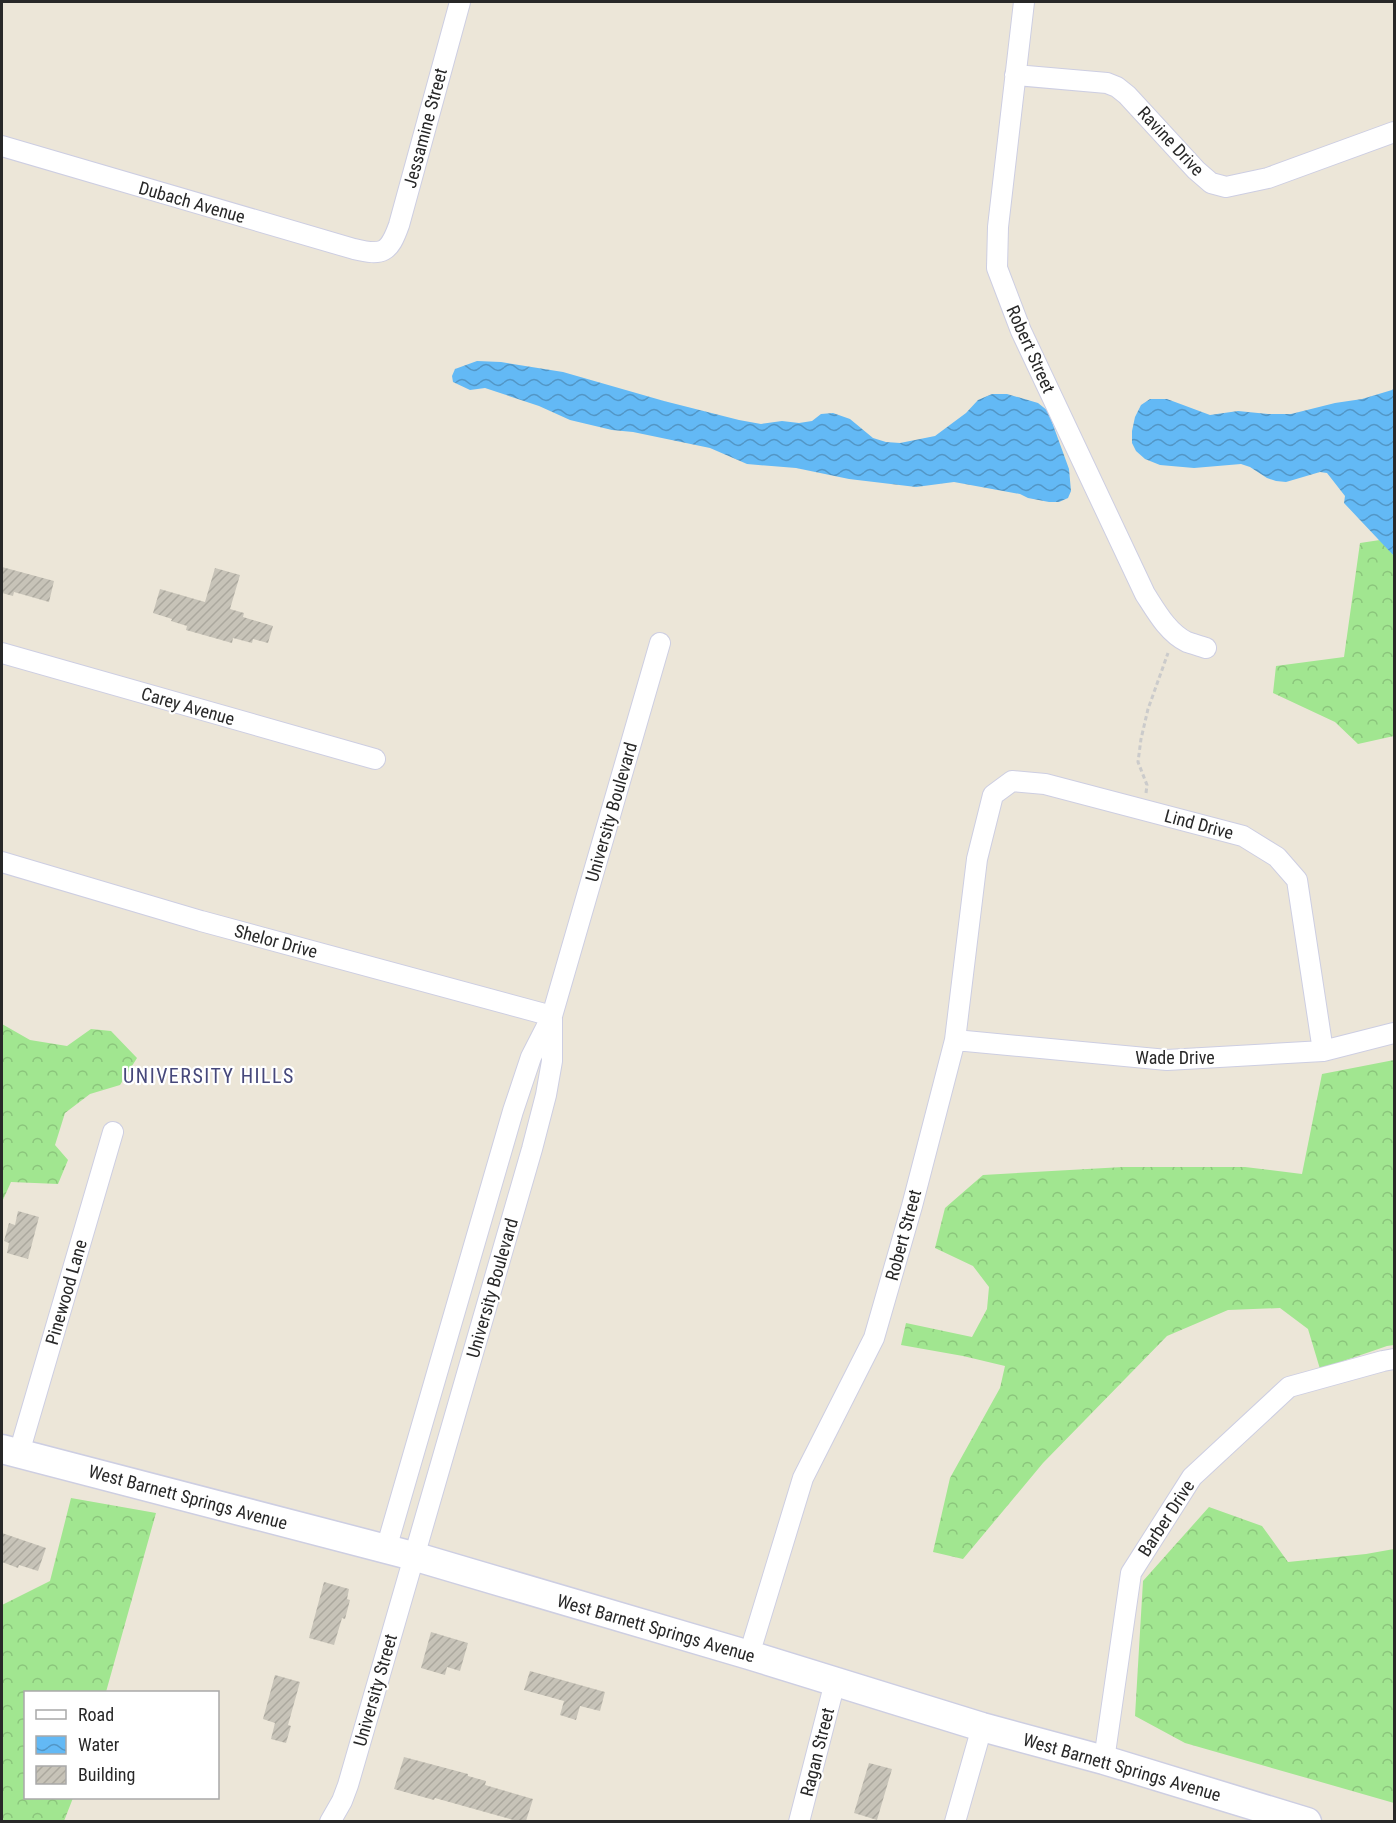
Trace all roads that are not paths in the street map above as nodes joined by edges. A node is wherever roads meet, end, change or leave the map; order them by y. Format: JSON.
{"nodes":[{"id":1,"x":460,"y":2,"type":"edge"},
{"id":2,"x":1024,"y":2,"type":"edge"},
{"id":3,"x":1015,"y":75,"type":"junction"},
{"id":4,"x":1395,"y":132,"type":"edge"},
{"id":5,"x":2,"y":146,"type":"edge"},
{"id":6,"x":384,"y":250,"type":"joint"},
{"id":7,"x":660,"y":643,"type":"dead end"},
{"id":8,"x":1206,"y":648,"type":"dead end"},
{"id":9,"x":2,"y":653,"type":"edge"},
{"id":10,"x":375,"y":759,"type":"dead end"},
{"id":11,"x":993,"y":795,"type":"joint"},
{"id":12,"x":2,"y":862,"type":"edge"},
{"id":13,"x":552,"y":1016,"type":"junction"},
{"id":14,"x":1395,"y":1033,"type":"edge"},
{"id":15,"x":954,"y":1040,"type":"junction"},
{"id":16,"x":1323,"y":1051,"type":"junction"},
{"id":17,"x":113,"y":1132,"type":"dead end"},
{"id":18,"x":1395,"y":1359,"type":"edge"},
{"id":19,"x":10,"y":1451,"type":"edge"},
{"id":20,"x":386,"y":1549,"type":"junction"},
{"id":21,"x":413,"y":1556,"type":"junction"},
{"id":22,"x":749,"y":1655,"type":"junction"},
{"id":23,"x":834,"y":1682,"type":"junction"},
{"id":24,"x":982,"y":1727,"type":"junction"},
{"id":25,"x":1104,"y":1760,"type":"junction"},
{"id":26,"x":330,"y":1821,"type":"edge"},
{"id":27,"x":799,"y":1821,"type":"edge"},
{"id":28,"x":955,"y":1821,"type":"edge"},
{"id":29,"x":1306,"y":1821,"type":"edge"}],
"edges":[{"from":1,"to":6,"type":"street","name":"Jessamine Street"},
{"from":2,"to":3,"type":"street","name":"Robert Street"},
{"from":3,"to":4,"type":"street","name":"Ravine Drive"},
{"from":3,"to":8,"type":"street","name":"Robert Street"},
{"from":5,"to":6,"type":"street","name":"Dubach Avenue"},
{"from":7,"to":13,"type":"street","name":"University Boulevard"},
{"from":9,"to":10,"type":"street","name":"Carey Avenue"},
{"from":11,"to":15,"type":"street","name":"Robert Street"},
{"from":11,"to":16,"type":"street","name":"Lind Drive"},
{"from":12,"to":13,"type":"street","name":"Shelor Drive"},
{"from":13,"to":20,"type":"street","name":"University Boulevard"},
{"from":13,"to":21,"type":"street","name":"University Boulevard"},
{"from":14,"to":16,"type":"street","name":"Wade Drive"},
{"from":15,"to":16,"type":"street","name":"Wade Drive"},
{"from":15,"to":22,"type":"street","name":"Robert Street"},
{"from":17,"to":19,"type":"street","name":"Pinewood Lane"},
{"from":18,"to":25,"type":"street","name":"Barber Drive"},
{"from":19,"to":20,"type":"street","name":"West Barnett Springs Avenue"},
{"from":20,"to":21,"type":"street","name":"West Barnett Springs Avenue"},
{"from":21,"to":22,"type":"street","name":"West Barnett Springs Avenue"},
{"from":21,"to":26,"type":"street","name":"University Street"},
{"from":22,"to":23,"type":"street","name":"West Barnett Springs Avenue"},
{"from":23,"to":24,"type":"street","name":"West Barnett Springs Avenue"},
{"from":23,"to":27,"type":"street","name":"Ragan Street"},
{"from":24,"to":25,"type":"street","name":"West Barnett Springs Avenue"},
{"from":24,"to":28,"type":"street"},
{"from":25,"to":29,"type":"street","name":"West Barnett Springs Avenue"}]}
